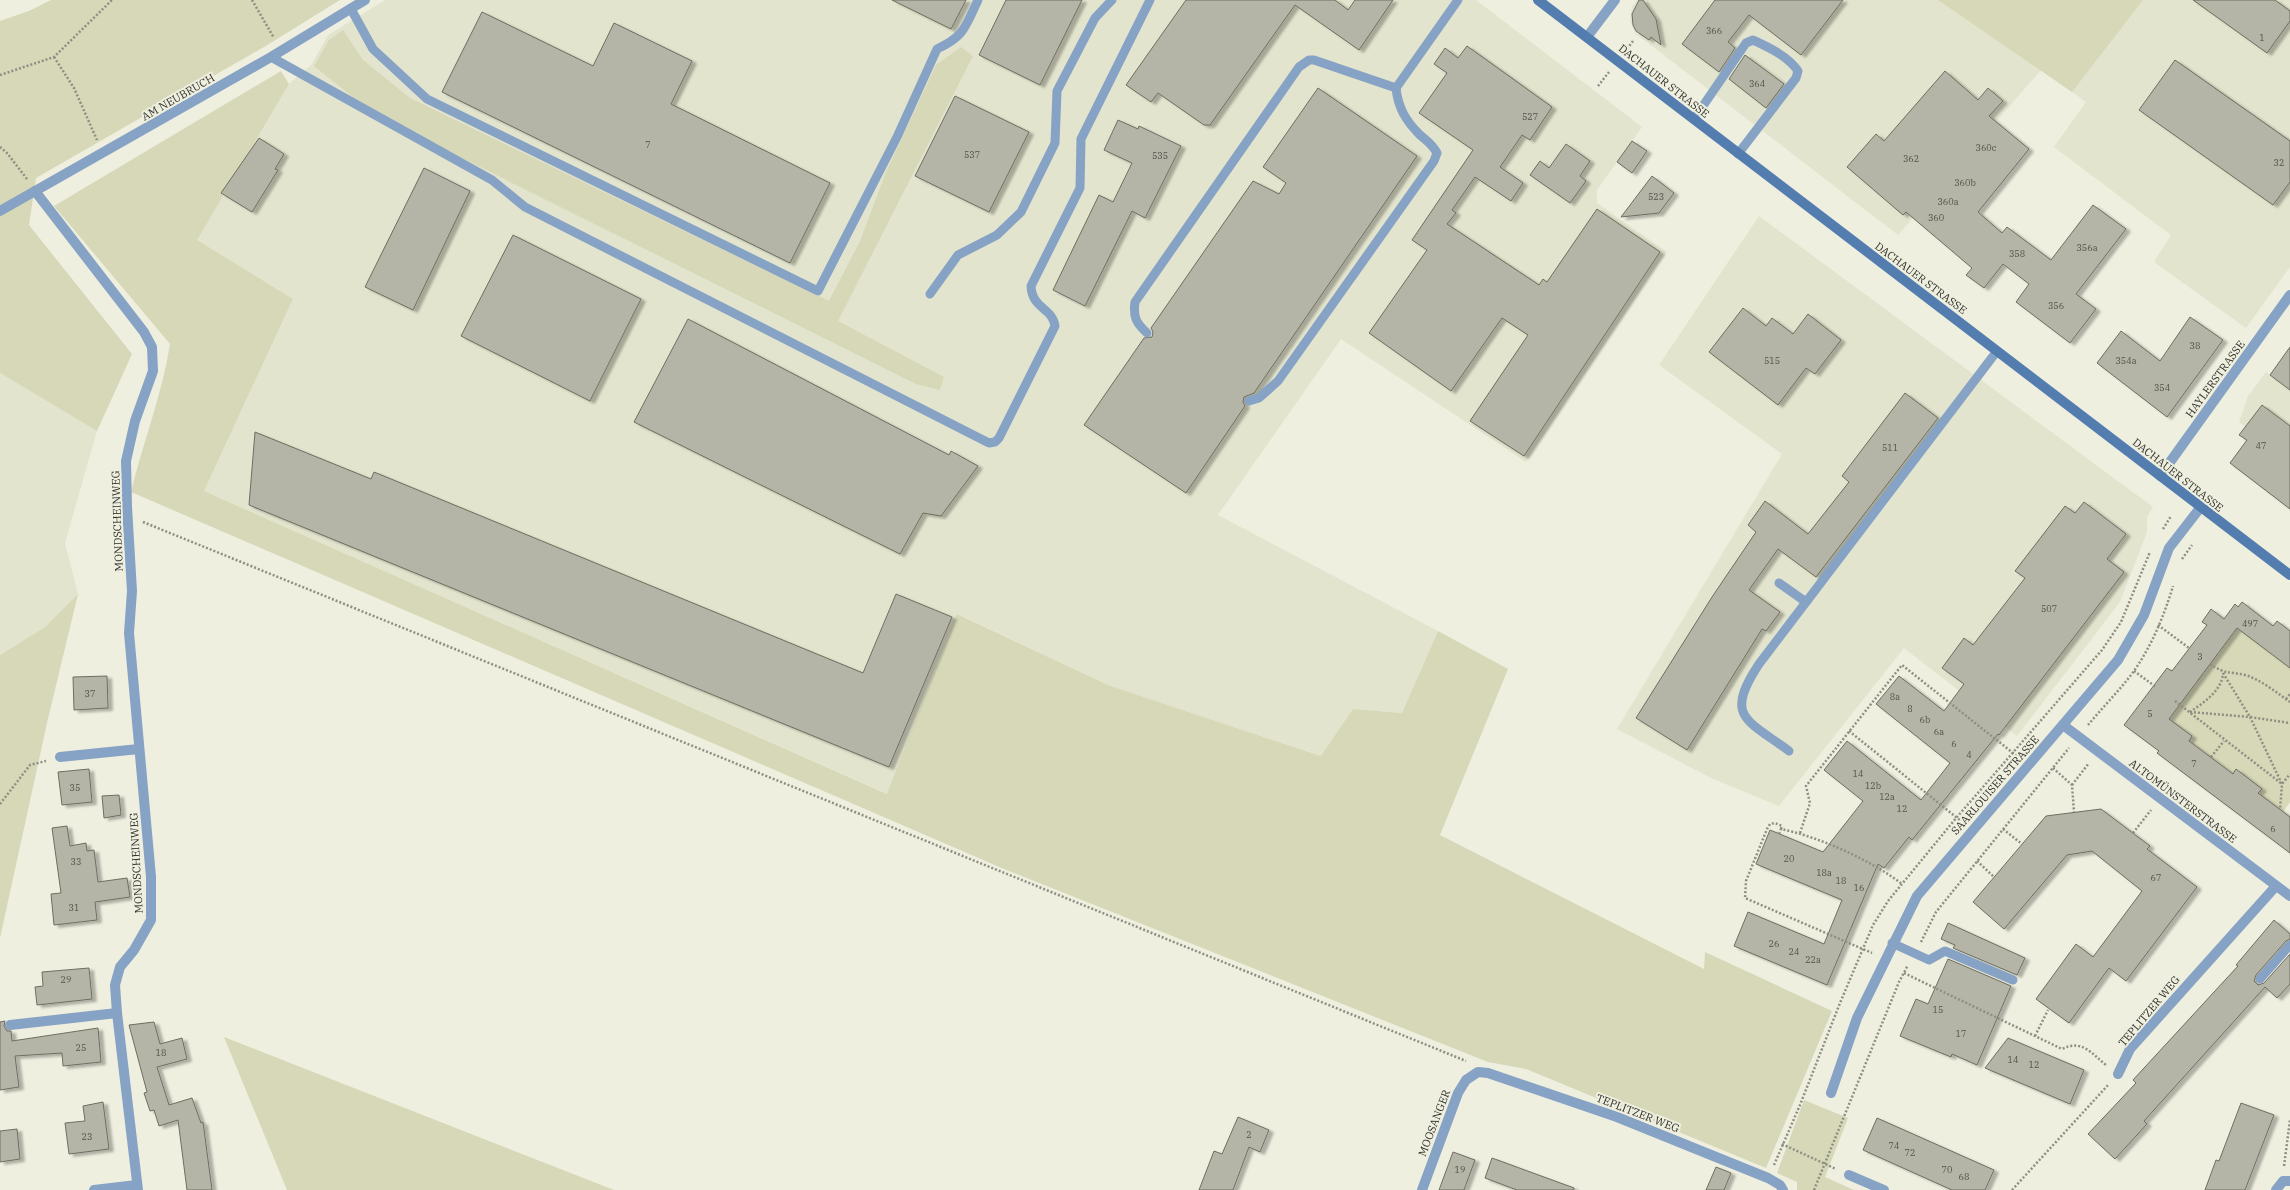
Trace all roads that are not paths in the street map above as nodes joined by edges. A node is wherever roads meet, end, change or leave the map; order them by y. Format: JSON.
{"nodes":[{"id":1,"x":365,"y":0,"type":"edge"},
{"id":2,"x":978,"y":0,"type":"edge"},
{"id":3,"x":1112,"y":0,"type":"edge"},
{"id":4,"x":1150,"y":0,"type":"edge"},
{"id":5,"x":1458,"y":0,"type":"edge"},
{"id":6,"x":1538,"y":0,"type":"edge"},
{"id":7,"x":1615,"y":0,"type":"edge"},
{"id":8,"x":351,"y":9,"type":"junction"},
{"id":9,"x":1587,"y":37,"type":"junction"},
{"id":10,"x":272,"y":57,"type":"junction"},
{"id":11,"x":1396,"y":88,"type":"junction"},
{"id":12,"x":1694,"y":120,"type":"junction"},
{"id":13,"x":1738,"y":154,"type":"junction"},
{"id":14,"x":35,"y":191,"type":"junction"},
{"id":15,"x":0,"y":211,"type":"edge"},
{"id":16,"x":930,"y":294,"type":"dead end"},
{"id":17,"x":2290,"y":295,"type":"edge"},
{"id":18,"x":1147,"y":333,"type":"dead end"},
{"id":19,"x":1997,"y":351,"type":"junction"},
{"id":20,"x":1249,"y":400,"type":"dead end"},
{"id":21,"x":2160,"y":476,"type":"junction"},
{"id":22,"x":2200,"y":508,"type":"junction"},
{"id":23,"x":2290,"y":575,"type":"edge"},
{"id":24,"x":1779,"y":583,"type":"dead end"},
{"id":25,"x":1806,"y":602,"type":"junction"},
{"id":26,"x":2063,"y":724,"type":"junction"},
{"id":27,"x":139,"y":749,"type":"junction"},
{"id":28,"x":1789,"y":751,"type":"dead end"},
{"id":29,"x":60,"y":757,"type":"road end"},
{"id":30,"x":2276,"y":886,"type":"junction"},
{"id":31,"x":2290,"y":896,"type":"edge"},
{"id":32,"x":1892,"y":943,"type":"junction"},
{"id":33,"x":2290,"y":945,"type":"edge"},
{"id":34,"x":2260,"y":979,"type":"dead end"},
{"id":35,"x":2013,"y":980,"type":"dead end"},
{"id":36,"x":117,"y":1013,"type":"junction"},
{"id":37,"x":10,"y":1025,"type":"dead end"},
{"id":38,"x":1478,"y":1072,"type":"joint"},
{"id":39,"x":2118,"y":1074,"type":"road end"},
{"id":40,"x":1831,"y":1093,"type":"dead end"},
{"id":41,"x":1849,"y":1175,"type":"road end"},
{"id":42,"x":2287,"y":1181,"type":"edge"},
{"id":43,"x":137,"y":1187,"type":"edge"},
{"id":44,"x":94,"y":1190,"type":"edge"},
{"id":45,"x":1422,"y":1190,"type":"edge"},
{"id":46,"x":1783,"y":1190,"type":"edge"},
{"id":47,"x":1884,"y":1190,"type":"edge"},
{"id":48,"x":2276,"y":1190,"type":"edge"}],
"edges":[{"from":1,"to":8,"type":"street","name":"AM NEUBRUCH"},
{"from":2,"to":8,"type":"lane"},
{"from":3,"to":16,"type":"lane"},
{"from":4,"to":10,"type":"lane"},
{"from":5,"to":11,"type":"lane"},
{"from":6,"to":9,"type":"main road","name":"DACHAUER STRASSE"},
{"from":7,"to":9,"type":"street"},
{"from":8,"to":10,"type":"street","name":"AM NEUBRUCH"},
{"from":9,"to":12,"type":"main road","name":"DACHAUER STRASSE"},
{"from":10,"to":14,"type":"street","name":"AM NEUBRUCH"},
{"from":11,"to":18,"type":"lane"},
{"from":11,"to":20,"type":"lane"},
{"from":12,"to":13,"type":"main road","name":"DACHAUER STRASSE"},
{"from":12,"to":13,"type":"lane"},
{"from":13,"to":19,"type":"main road","name":"DACHAUER STRASSE"},
{"from":14,"to":15,"type":"street","name":"AM NEUBRUCH"},
{"from":14,"to":27,"type":"street","name":"MONDSCHEINWEG"},
{"from":17,"to":21,"type":"street","name":"HAYLERSTRASSE"},
{"from":19,"to":21,"type":"main road","name":"DACHAUER STRASSE"},
{"from":19,"to":25,"type":"lane"},
{"from":21,"to":22,"type":"main road","name":"DACHAUER STRASSE"},
{"from":22,"to":23,"type":"main road","name":"DACHAUER STRASSE"},
{"from":22,"to":26,"type":"street","name":"SAARLOUISER STRASSE"},
{"from":24,"to":25,"type":"lane"},
{"from":25,"to":28,"type":"lane"},
{"from":26,"to":30,"type":"street","name":"ALTOMÜNSTERSTRASSE"},
{"from":26,"to":32,"type":"street","name":"SAARLOUISER STRASSE"},
{"from":27,"to":29,"type":"street"},
{"from":27,"to":36,"type":"street","name":"MONDSCHEINWEG"},
{"from":30,"to":31,"type":"street","name":"ALTOMÜNSTERSTRASSE"},
{"from":30,"to":39,"type":"street","name":"TEPLITZER WEG"},
{"from":32,"to":35,"type":"lane"},
{"from":32,"to":40,"type":"street","name":"SAARLOUISER STRASSE"},
{"from":33,"to":34,"type":"lane"},
{"from":36,"to":37,"type":"street"},
{"from":36,"to":43,"type":"street","name":"MONDSCHEINWEG"},
{"from":38,"to":45,"type":"street","name":"MOOSANGER"},
{"from":38,"to":46,"type":"street","name":"TEPLITZER WEG"},
{"from":41,"to":47,"type":"street"},
{"from":42,"to":48,"type":"street"},
{"from":43,"to":44,"type":"street","name":"MONDSCHEINWEG"}]}
